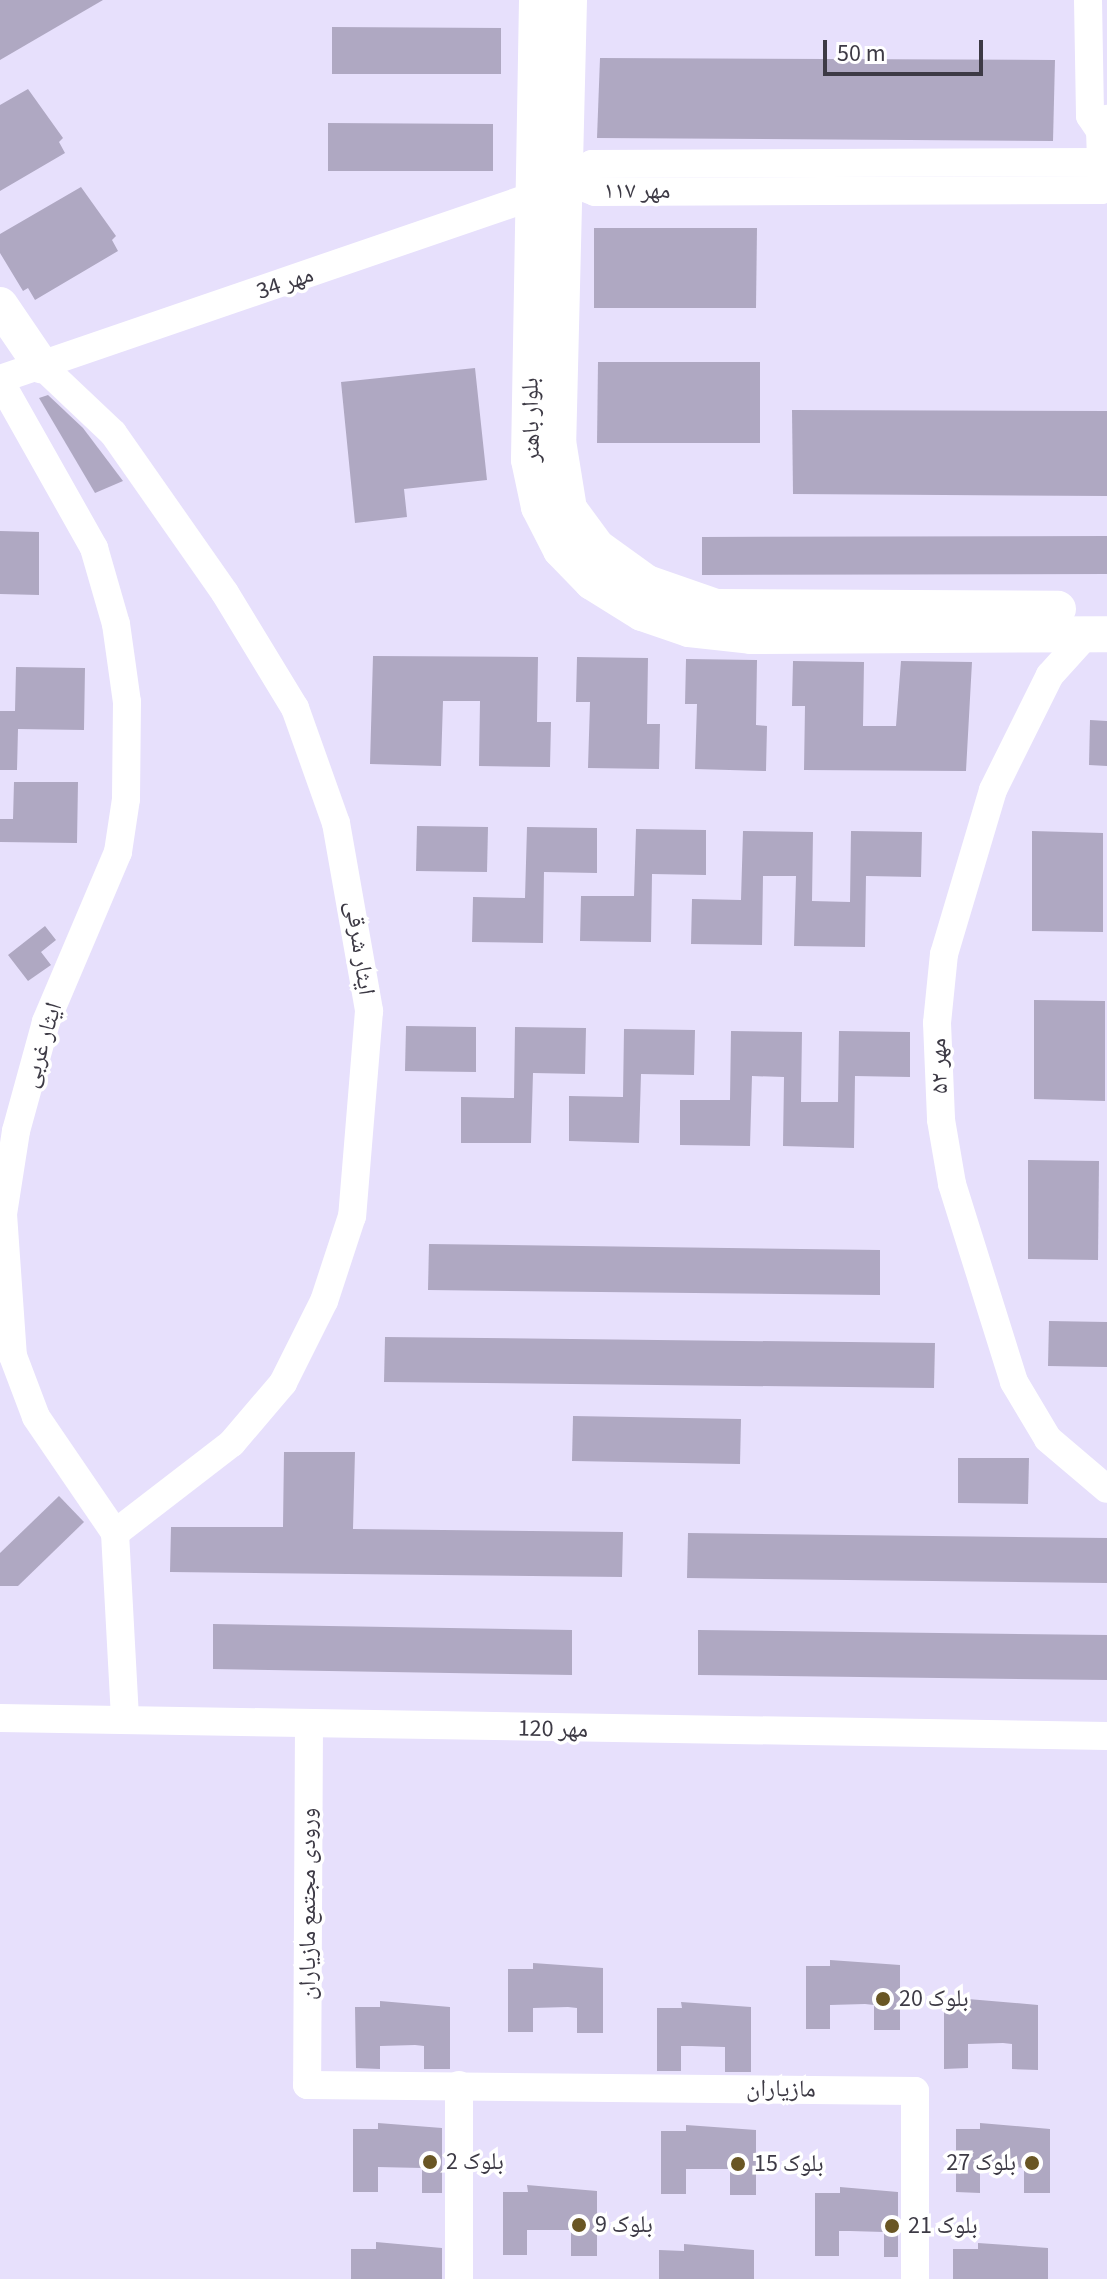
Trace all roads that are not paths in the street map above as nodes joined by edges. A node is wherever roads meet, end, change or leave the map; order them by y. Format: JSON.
{"nodes":[{"id":1,"x":537,"y":0,"type":"edge"},
{"id":2,"x":569,"y":0,"type":"edge"},
{"id":3,"x":1094,"y":17,"type":"edge"},
{"id":4,"x":1104,"y":125,"type":"edge"},
{"id":5,"x":1101,"y":162,"type":"junction"},
{"id":6,"x":569,"y":182,"type":"junction"},
{"id":7,"x":534,"y":196,"type":"junction"},
{"id":8,"x":0,"y":305,"type":"edge"},
{"id":9,"x":41,"y":365,"type":"junction"},
{"id":10,"x":0,"y":380,"type":"edge"},
{"id":11,"x":1101,"y":625,"type":"edge"},
{"id":12,"x":1107,"y":1489,"type":"edge"},
{"id":13,"x":115,"y":1533,"type":"junction"},
{"id":14,"x":0,"y":1718,"type":"edge"},
{"id":15,"x":125,"y":1719,"type":"junction"},
{"id":16,"x":309,"y":1724,"type":"junction"},
{"id":17,"x":1107,"y":1736,"type":"edge"},
{"id":18,"x":307,"y":2085,"type":"joint"},
{"id":19,"x":459,"y":2085,"type":"junction"},
{"id":20,"x":459,"y":2279,"type":"edge"},
{"id":21,"x":915,"y":2279,"type":"edge"}],
"edges":[{"from":1,"to":7,"type":"main road","name":"بلوار باهنر"},
{"from":2,"to":6,"type":"main road","name":"بلوار باهنر"},
{"from":3,"to":4,"type":"street"},
{"from":4,"to":5,"type":"street"},
{"from":5,"to":6,"type":"street","name":"مهر ۱۱۷"},
{"from":5,"to":6,"type":"street","name":"مهر ۱۱۷"},
{"from":6,"to":7,"type":"street","name":"مهر 34"},
{"from":6,"to":11,"type":"main road","name":"بلوار باهنر"},
{"from":7,"to":9,"type":"street","name":"مهر 34"},
{"from":7,"to":11,"type":"main road","name":"بلوار باهنر"},
{"from":8,"to":9,"type":"main road"},
{"from":9,"to":10,"type":"street","name":"مهر 34"},
{"from":9,"to":13,"type":"street","name":"ایثار شرقی"},
{"from":10,"to":13,"type":"street","name":"ایثار غربی"},
{"from":11,"to":12,"type":"street","name":"مهر ۵۲"},
{"from":13,"to":15,"type":"street"},
{"from":14,"to":15,"type":"street","name":"مهر 120"},
{"from":15,"to":16,"type":"street","name":"مهر 120"},
{"from":16,"to":17,"type":"street","name":"مهر 120"},
{"from":16,"to":18,"type":"street","name":"ورودی مجتمع مازیاران"},
{"from":18,"to":19,"type":"street","name":"مازیاران"},
{"from":19,"to":20,"type":"street"},
{"from":19,"to":21,"type":"street","name":"مازیاران"}]}
